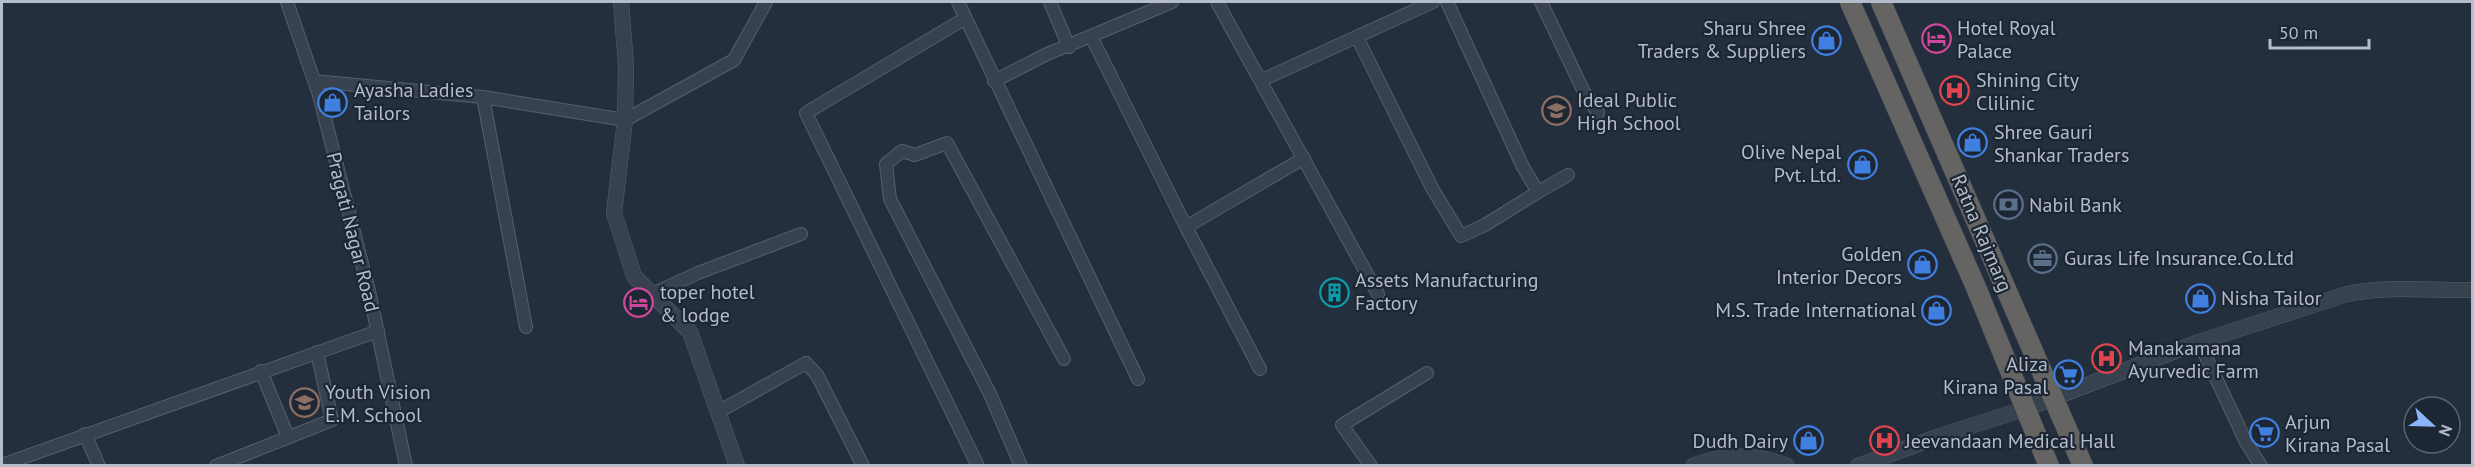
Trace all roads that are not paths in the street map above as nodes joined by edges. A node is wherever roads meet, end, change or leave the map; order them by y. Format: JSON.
{"nodes":[{"id":1,"x":287,"y":2,"type":"edge"},
{"id":2,"x":621,"y":2,"type":"edge"},
{"id":3,"x":766,"y":2,"type":"edge"},
{"id":4,"x":958,"y":2,"type":"edge"},
{"id":5,"x":1050,"y":2,"type":"edge"},
{"id":6,"x":1172,"y":2,"type":"edge"},
{"id":7,"x":1217,"y":2,"type":"edge"},
{"id":8,"x":1433,"y":2,"type":"edge"},
{"id":9,"x":1447,"y":2,"type":"edge"},
{"id":10,"x":1541,"y":2,"type":"edge"},
{"id":11,"x":1851,"y":2,"type":"edge"},
{"id":12,"x":1881,"y":2,"type":"edge"},
{"id":13,"x":1150,"y":7,"type":"edge"},
{"id":14,"x":964,"y":19,"type":"junction"},
{"id":15,"x":1091,"y":36,"type":"junction"},
{"id":16,"x":1357,"y":36,"type":"junction"},
{"id":17,"x":1069,"y":47,"type":"junction"},
{"id":18,"x":1262,"y":80,"type":"junction"},
{"id":19,"x":314,"y":81,"type":"junction"},
{"id":20,"x":994,"y":81,"type":"junction"},
{"id":21,"x":483,"y":97,"type":"junction"},
{"id":22,"x":1598,"y":113,"type":"dead end"},
{"id":23,"x":625,"y":120,"type":"junction"},
{"id":24,"x":1304,"y":158,"type":"junction"},
{"id":25,"x":1568,"y":175,"type":"dead end"},
{"id":26,"x":1538,"y":192,"type":"junction"},
{"id":27,"x":1186,"y":227,"type":"junction"},
{"id":28,"x":801,"y":234,"type":"dead end"},
{"id":29,"x":2472,"y":290,"type":"edge"},
{"id":30,"x":652,"y":294,"type":"junction"},
{"id":31,"x":1378,"y":294,"type":"dead end"},
{"id":32,"x":526,"y":327,"type":"dead end"},
{"id":33,"x":378,"y":331,"type":"junction"},
{"id":34,"x":2199,"y":342,"type":"junction"},
{"id":35,"x":317,"y":352,"type":"junction"},
{"id":36,"x":1064,"y":359,"type":"dead end"},
{"id":37,"x":1260,"y":369,"type":"dead end"},
{"id":38,"x":261,"y":371,"type":"junction"},
{"id":39,"x":1427,"y":372,"type":"dead end"},
{"id":40,"x":1138,"y":379,"type":"dead end"},
{"id":41,"x":2054,"y":399,"type":"junction"},
{"id":42,"x":2027,"y":408,"type":"junction"},
{"id":43,"x":718,"y":412,"type":"junction"},
{"id":44,"x":85,"y":434,"type":"junction"},
{"id":45,"x":288,"y":437,"type":"junction"},
{"id":46,"x":34,"y":452,"type":"junction"},
{"id":47,"x":2,"y":465,"type":"edge"},
{"id":48,"x":38,"y":465,"type":"edge"},
{"id":49,"x":99,"y":465,"type":"edge"},
{"id":50,"x":216,"y":465,"type":"edge"},
{"id":51,"x":406,"y":465,"type":"edge"},
{"id":52,"x":737,"y":465,"type":"edge"},
{"id":53,"x":863,"y":465,"type":"edge"},
{"id":54,"x":978,"y":465,"type":"edge"},
{"id":55,"x":1021,"y":465,"type":"edge"},
{"id":56,"x":1371,"y":465,"type":"edge"},
{"id":57,"x":1693,"y":465,"type":"edge"},
{"id":58,"x":1787,"y":465,"type":"edge"},
{"id":59,"x":1858,"y":465,"type":"edge"},
{"id":60,"x":2049,"y":465,"type":"edge"},
{"id":61,"x":2083,"y":465,"type":"edge"},
{"id":62,"x":2261,"y":465,"type":"edge"}],
"edges":[{"from":1,"to":19,"type":"street","name":"Pragati Nagar Road"},
{"from":2,"to":23,"type":"street"},
{"from":3,"to":23,"type":"street"},
{"from":4,"to":14,"type":"street"},
{"from":5,"to":17,"type":"street"},
{"from":6,"to":13,"type":"street"},
{"from":7,"to":18,"type":"street"},
{"from":8,"to":16,"type":"street"},
{"from":9,"to":26,"type":"street"},
{"from":10,"to":22,"type":"street"},
{"from":11,"to":42,"type":"highway","name":"Ratna Rajmarg"},
{"from":12,"to":41,"type":"highway","name":"Ratna Rajmarg"},
{"from":13,"to":15,"type":"street"},
{"from":14,"to":20,"type":"street"},
{"from":14,"to":54,"type":"street"},
{"from":15,"to":17,"type":"street"},
{"from":15,"to":27,"type":"street"},
{"from":16,"to":18,"type":"street"},
{"from":16,"to":26,"type":"street"},
{"from":17,"to":20,"type":"street"},
{"from":18,"to":24,"type":"street"},
{"from":19,"to":21,"type":"street"},
{"from":19,"to":33,"type":"street","name":"Pragati Nagar Road"},
{"from":20,"to":40,"type":"street"},
{"from":21,"to":23,"type":"street"},
{"from":21,"to":32,"type":"street"},
{"from":23,"to":30,"type":"street"},
{"from":24,"to":27,"type":"street"},
{"from":24,"to":31,"type":"street"},
{"from":25,"to":26,"type":"street"},
{"from":27,"to":37,"type":"street"},
{"from":28,"to":30,"type":"street"},
{"from":29,"to":34,"type":"street"},
{"from":30,"to":43,"type":"street"},
{"from":33,"to":35,"type":"street"},
{"from":33,"to":51,"type":"street","name":"Pragati Nagar Road"},
{"from":34,"to":41,"type":"street"},
{"from":34,"to":62,"type":"street"},
{"from":35,"to":38,"type":"street"},
{"from":35,"to":45,"type":"street"},
{"from":36,"to":55,"type":"street"},
{"from":38,"to":44,"type":"street"},
{"from":38,"to":45,"type":"street"},
{"from":39,"to":56,"type":"street"},
{"from":41,"to":42,"type":"street"},
{"from":41,"to":61,"type":"highway","name":"Ratna Rajmarg"},
{"from":42,"to":59,"type":"street"},
{"from":42,"to":60,"type":"highway","name":"Ratna Rajmarg"},
{"from":43,"to":52,"type":"street"},
{"from":43,"to":53,"type":"street"},
{"from":44,"to":46,"type":"street"},
{"from":44,"to":49,"type":"street"},
{"from":45,"to":50,"type":"street"},
{"from":46,"to":47,"type":"street"},
{"from":46,"to":48,"type":"street"},
{"from":57,"to":58,"type":"street"}]}
